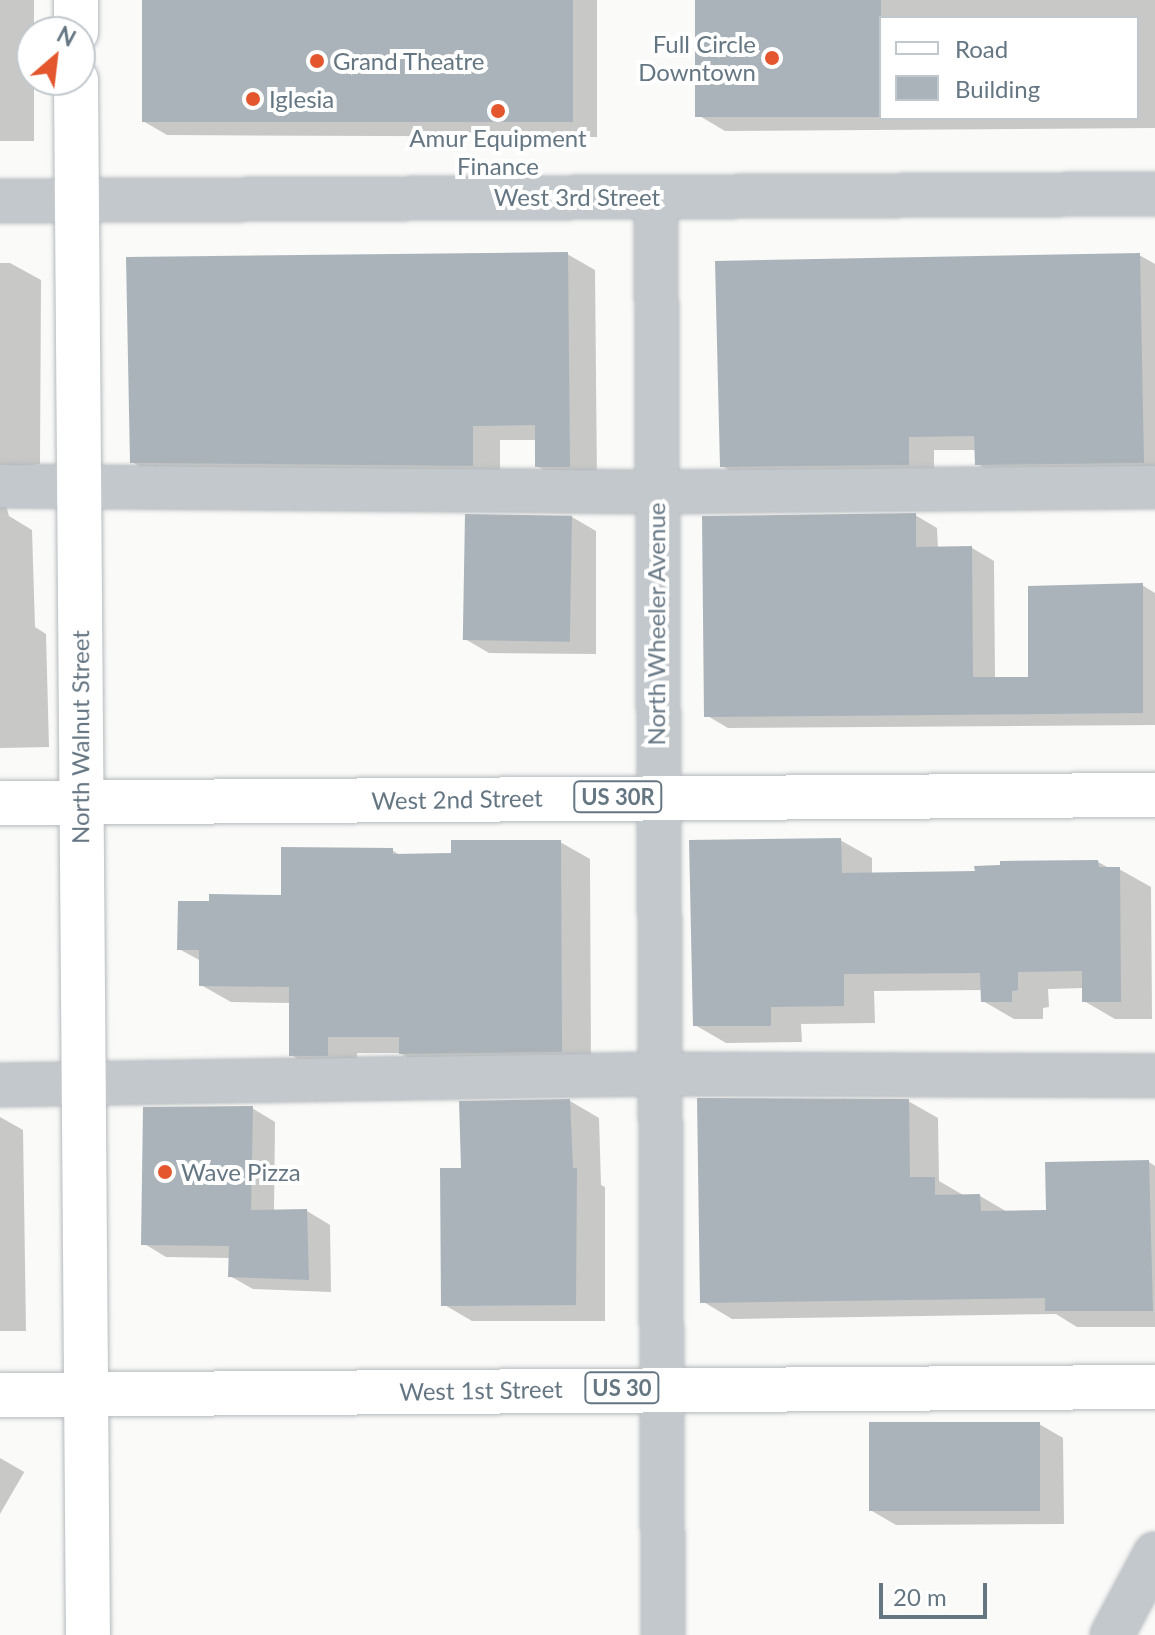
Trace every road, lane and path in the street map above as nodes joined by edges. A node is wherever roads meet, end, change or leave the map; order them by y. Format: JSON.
{"nodes":[{"id":1,"x":76,"y":96,"type":"edge"},
{"id":2,"x":1155,"y":194,"type":"edge"},
{"id":3,"x":656,"y":197,"type":"junction"},
{"id":4,"x":77,"y":200,"type":"junction"},
{"id":5,"x":0,"y":201,"type":"edge"},
{"id":6,"x":79,"y":485,"type":"junction"},
{"id":7,"x":0,"y":486,"type":"edge"},
{"id":8,"x":1155,"y":487,"type":"edge"},
{"id":9,"x":655,"y":492,"type":"junction"},
{"id":10,"x":1155,"y":795,"type":"edge"},
{"id":11,"x":656,"y":797,"type":"junction"},
{"id":12,"x":0,"y":803,"type":"edge"},
{"id":13,"x":81,"y":803,"type":"junction"},
{"id":14,"x":658,"y":1074,"type":"junction"},
{"id":15,"x":1155,"y":1076,"type":"edge"},
{"id":16,"x":82,"y":1084,"type":"junction"},
{"id":17,"x":0,"y":1085,"type":"edge"},
{"id":18,"x":1155,"y":1387,"type":"edge"},
{"id":19,"x":661,"y":1388,"type":"junction"},
{"id":20,"x":88,"y":1394,"type":"junction"},
{"id":21,"x":0,"y":1395,"type":"edge"},
{"id":22,"x":1155,"y":1554,"type":"edge"},
{"id":23,"x":88,"y":1635,"type":"edge"},
{"id":24,"x":663,"y":1635,"type":"edge"},
{"id":25,"x":1112,"y":1635,"type":"edge"}],
"edges":[{"from":1,"to":4,"type":"main road","name":"North Walnut Street"},
{"from":2,"to":3,"type":"street","name":"West 3rd Street"},
{"from":3,"to":4,"type":"street","name":"West 3rd Street"},
{"from":3,"to":9,"type":"street","name":"North Wheeler Avenue"},
{"from":4,"to":5,"type":"street","name":"West 3rd Street"},
{"from":4,"to":6,"type":"main road","name":"North Walnut Street"},
{"from":6,"to":7,"type":"street"},
{"from":6,"to":9,"type":"street"},
{"from":6,"to":13,"type":"main road","name":"North Walnut Street"},
{"from":8,"to":9,"type":"street"},
{"from":9,"to":11,"type":"street","name":"North Wheeler Avenue"},
{"from":10,"to":11,"type":"main road","name":"West 2nd Street","number":"US 30R"},
{"from":11,"to":13,"type":"main road","name":"West 2nd Street","number":"US 30R"},
{"from":11,"to":14,"type":"street","name":"North Wheeler Avenue"},
{"from":12,"to":13,"type":"main road","name":"West 2nd Street","number":"US 30R"},
{"from":13,"to":16,"type":"main road","name":"North Walnut Street"},
{"from":14,"to":15,"type":"street"},
{"from":14,"to":16,"type":"street"},
{"from":14,"to":19,"type":"street","name":"North Wheeler Avenue"},
{"from":16,"to":17,"type":"street"},
{"from":16,"to":20,"type":"main road","name":"North Walnut Street"},
{"from":18,"to":19,"type":"main road","name":"West 1st Street","number":"US 30"},
{"from":19,"to":20,"type":"main road","name":"West 1st Street","number":"US 30"},
{"from":19,"to":24,"type":"street","name":"North Wheeler Avenue"},
{"from":20,"to":21,"type":"main road","name":"West 1st Street","number":"US 30"},
{"from":20,"to":23,"type":"main road","name":"North Walnut Street"},
{"from":22,"to":25,"type":"street"}]}
